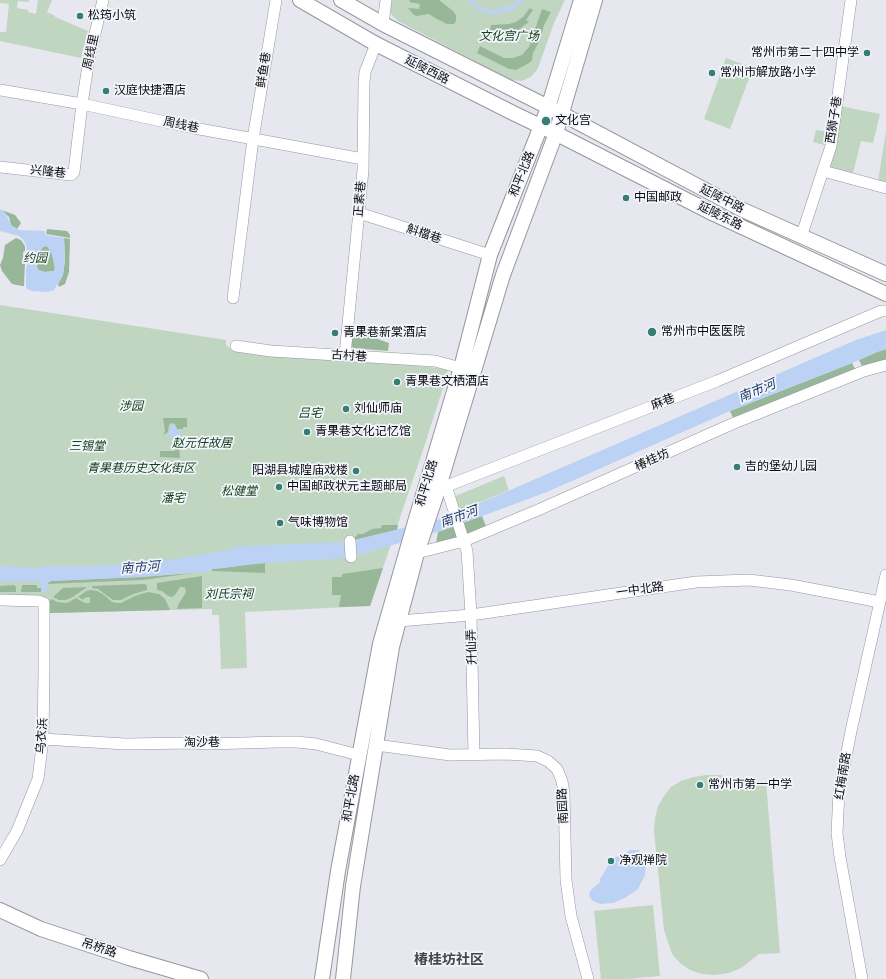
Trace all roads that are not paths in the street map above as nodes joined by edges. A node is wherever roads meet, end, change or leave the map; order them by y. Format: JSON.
{"nodes":[{"id":1,"x":103,"y":0,"type":"edge"},
{"id":2,"x":276,"y":0,"type":"edge"},
{"id":3,"x":300,"y":0,"type":"edge"},
{"id":4,"x":340,"y":0,"type":"edge"},
{"id":5,"x":386,"y":0,"type":"edge"},
{"id":6,"x":581,"y":0,"type":"edge"},
{"id":7,"x":596,"y":0,"type":"edge"},
{"id":8,"x":851,"y":0,"type":"edge"},
{"id":9,"x":383,"y":24,"type":"junction"},
{"id":10,"x":376,"y":44,"type":"junction"},
{"id":11,"x":0,"y":90,"type":"edge"},
{"id":12,"x":82,"y":104,"type":"junction"},
{"id":13,"x":548,"y":108,"type":"junction"},
{"id":14,"x":562,"y":114,"type":"junction"},
{"id":15,"x":542,"y":126,"type":"junction"},
{"id":16,"x":556,"y":133,"type":"junction"},
{"id":17,"x":253,"y":139,"type":"junction"},
{"id":18,"x":363,"y":160,"type":"junction"},
{"id":19,"x":0,"y":167,"type":"edge"},
{"id":20,"x":823,"y":171,"type":"junction"},
{"id":21,"x":886,"y":188,"type":"edge"},
{"id":22,"x":359,"y":213,"type":"junction"},
{"id":23,"x":801,"y":237,"type":"junction"},
{"id":24,"x":490,"y":255,"type":"junction"},
{"id":25,"x":886,"y":274,"type":"edge"},
{"id":26,"x":886,"y":294,"type":"edge"},
{"id":27,"x":233,"y":298,"type":"dead end"},
{"id":28,"x":886,"y":310,"type":"edge"},
{"id":29,"x":236,"y":346,"type":"dead end"},
{"id":30,"x":345,"y":355,"type":"junction"},
{"id":31,"x":886,"y":365,"type":"edge"},
{"id":32,"x":461,"y":368,"type":"junction"},
{"id":33,"x":442,"y":488,"type":"junction"},
{"id":34,"x":424,"y":495,"type":"junction"},
{"id":35,"x":422,"y":521,"type":"junction"},
{"id":36,"x":462,"y":537,"type":"junction"},
{"id":37,"x":350,"y":541,"type":"dead end"},
{"id":38,"x":415,"y":547,"type":"junction"},
{"id":39,"x":351,"y":557,"type":"dead end"},
{"id":40,"x":886,"y":575,"type":"edge"},
{"id":41,"x":0,"y":600,"type":"edge"},
{"id":42,"x":880,"y":602,"type":"junction"},
{"id":43,"x":471,"y":615,"type":"junction"},
{"id":44,"x":399,"y":621,"type":"junction"},
{"id":45,"x":43,"y":739,"type":"junction"},
{"id":46,"x":376,"y":745,"type":"junction"},
{"id":47,"x":359,"y":755,"type":"junction"},
{"id":48,"x":474,"y":755,"type":"junction"},
{"id":49,"x":0,"y":860,"type":"edge"},
{"id":50,"x":0,"y":910,"type":"edge"},
{"id":51,"x":0,"y":918,"type":"edge"},
{"id":52,"x":169,"y":979,"type":"edge"},
{"id":53,"x":201,"y":979,"type":"edge"},
{"id":54,"x":322,"y":979,"type":"edge"},
{"id":55,"x":343,"y":979,"type":"edge"},
{"id":56,"x":588,"y":979,"type":"edge"},
{"id":57,"x":862,"y":979,"type":"edge"}],
"edges":[{"from":1,"to":12,"type":"street","name":"周线里"},
{"from":2,"to":17,"type":"street","name":"鲜鱼巷"},
{"from":3,"to":10,"type":"main road","name":"延陵西路"},
{"from":4,"to":9,"type":"main road","name":"延陵西路"},
{"from":5,"to":9,"type":"street"},
{"from":6,"to":13,"type":"main road","name":"和平北路"},
{"from":7,"to":14,"type":"main road","name":"和平北路"},
{"from":8,"to":20,"type":"street","name":"西狮子巷"},
{"from":9,"to":13,"type":"main road","name":"延陵西路"},
{"from":10,"to":15,"type":"main road","name":"延陵西路"},
{"from":10,"to":18,"type":"street","name":"正素巷"},
{"from":11,"to":12,"type":"street","name":"周线巷"},
{"from":12,"to":17,"type":"street","name":"周线巷"},
{"from":12,"to":19,"type":"street","name":"兴隆巷"},
{"from":13,"to":14,"type":"main road","name":"延陵西路"},
{"from":13,"to":15,"type":"main road","name":"和平北路"},
{"from":14,"to":16,"type":"main road","name":"和平北路"},
{"from":14,"to":23,"type":"main road","name":"延陵中路"},
{"from":15,"to":16,"type":"main road","name":"延陵西路"},
{"from":15,"to":24,"type":"main road","name":"和平北路"},
{"from":16,"to":26,"type":"main road","name":"延陵东路"},
{"from":16,"to":33,"type":"main road","name":"和平北路"},
{"from":17,"to":18,"type":"street","name":"周线巷"},
{"from":17,"to":27,"type":"street","name":"鲜鱼巷"},
{"from":18,"to":22,"type":"street","name":"正素巷"},
{"from":20,"to":21,"type":"street"},
{"from":20,"to":23,"type":"street","name":"西狮子巷"},
{"from":22,"to":24,"type":"street","name":"斛檔巷"},
{"from":22,"to":30,"type":"street","name":"正素巷"},
{"from":23,"to":25,"type":"main road","name":"延陵中路"},
{"from":24,"to":32,"type":"main road","name":"和平北路"},
{"from":28,"to":33,"type":"street","name":"麻巷"},
{"from":29,"to":30,"type":"street","name":"古村巷"},
{"from":30,"to":32,"type":"street","name":"古村巷"},
{"from":31,"to":36,"type":"street","name":"椿桂坊"},
{"from":32,"to":34,"type":"main road","name":"和平北路"},
{"from":33,"to":34,"type":"street","name":"麻巷"},
{"from":33,"to":35,"type":"main road","name":"和平北路"},
{"from":33,"to":36,"type":"street","name":"升仙弄"},
{"from":34,"to":35,"type":"main road","name":"和平北路"},
{"from":35,"to":38,"type":"main road","name":"和平北路"},
{"from":36,"to":38,"type":"street","name":"椿桂坊"},
{"from":36,"to":43,"type":"street","name":"升仙弄"},
{"from":37,"to":39,"type":"street"},
{"from":38,"to":44,"type":"main road","name":"和平北路"},
{"from":38,"to":47,"type":"main road","name":"和平北路"},
{"from":40,"to":42,"type":"street","name":"红梅南路"},
{"from":41,"to":45,"type":"street","name":"乌衣浜"},
{"from":42,"to":43,"type":"street","name":"一中北路"},
{"from":42,"to":57,"type":"street","name":"红梅南路"},
{"from":43,"to":44,"type":"street","name":"一中北路"},
{"from":43,"to":48,"type":"street","name":"升仙弄"},
{"from":44,"to":46,"type":"main road","name":"和平北路"},
{"from":45,"to":47,"type":"street","name":"淘沙巷"},
{"from":45,"to":49,"type":"street","name":"乌衣浜"},
{"from":46,"to":48,"type":"street","name":"南园路"},
{"from":46,"to":55,"type":"main road","name":"和平北路"},
{"from":47,"to":54,"type":"main road","name":"和平北路"},
{"from":48,"to":56,"type":"street","name":"南园路"},
{"from":50,"to":53,"type":"main road","name":"吊桥路"},
{"from":51,"to":52,"type":"main road","name":"吊桥路"}]}
